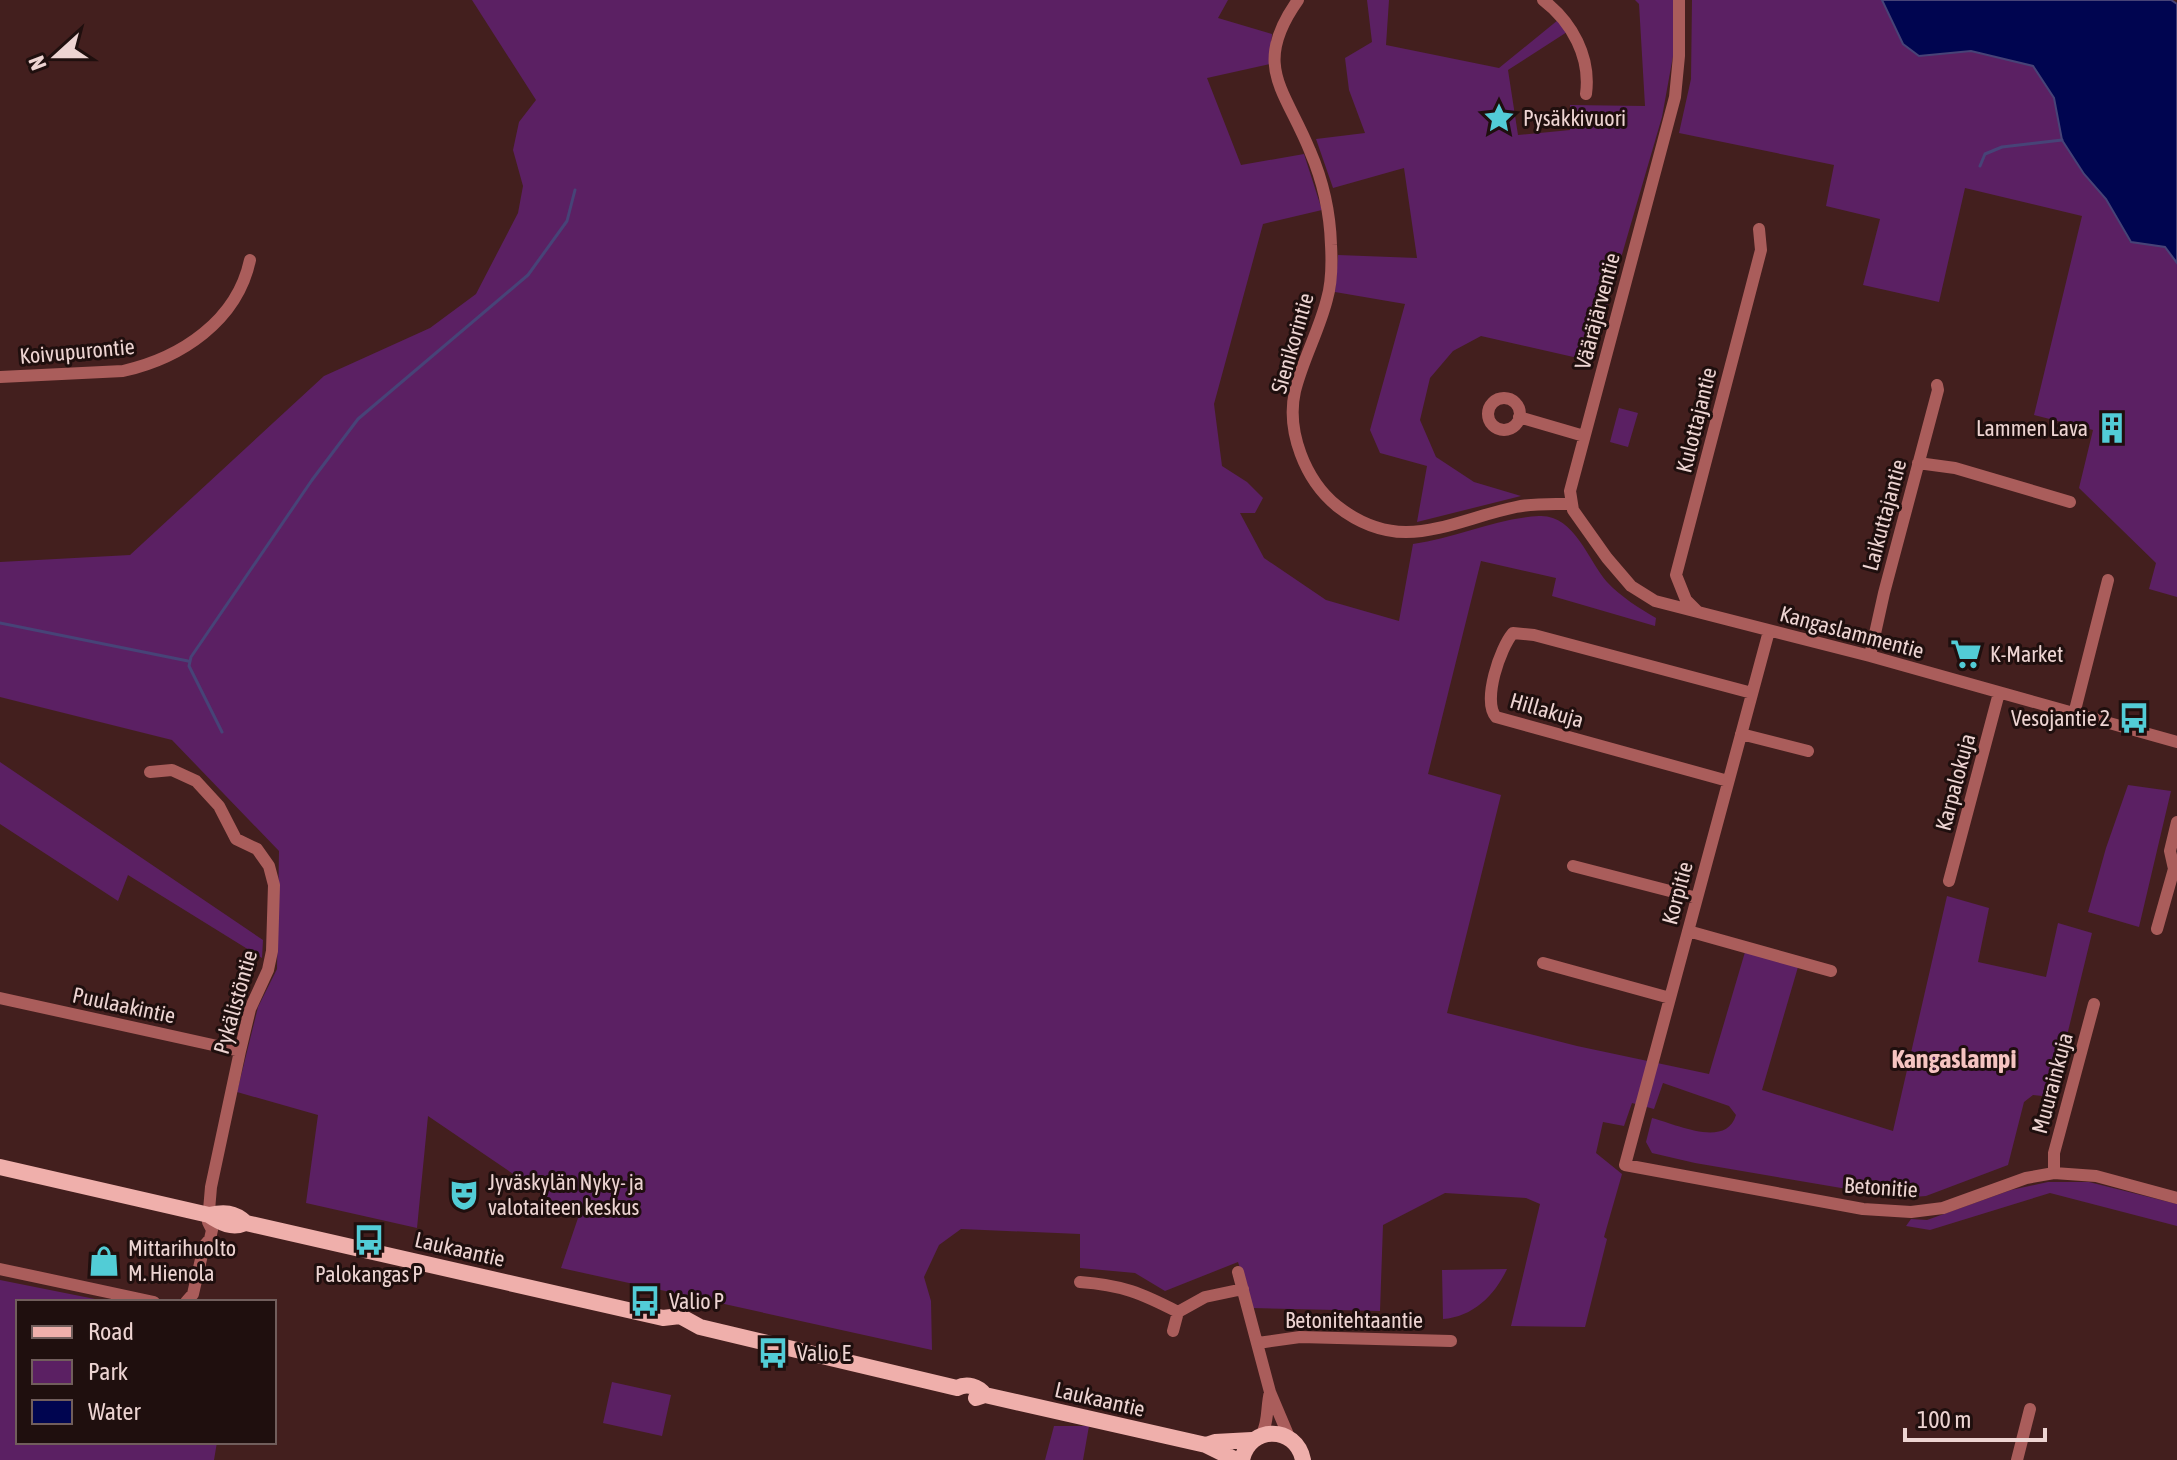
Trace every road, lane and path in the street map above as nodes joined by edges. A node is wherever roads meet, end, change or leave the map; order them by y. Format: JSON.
{"nodes":[{"id":1,"x":1298,"y":0,"type":"edge"},
{"id":2,"x":1543,"y":0,"type":"edge"},
{"id":3,"x":1679,"y":0,"type":"edge"},
{"id":4,"x":1586,"y":94,"type":"dead end"},
{"id":5,"x":1759,"y":229,"type":"dead end"},
{"id":6,"x":250,"y":260,"type":"dead end"},
{"id":7,"x":0,"y":377,"type":"edge"},
{"id":8,"x":1937,"y":385,"type":"dead end"},
{"id":9,"x":1519,"y":417,"type":"dead end"},
{"id":10,"x":1584,"y":436,"type":"junction"},
{"id":11,"x":1918,"y":463,"type":"junction"},
{"id":12,"x":2070,"y":502,"type":"dead end"},
{"id":13,"x":1570,"y":504,"type":"junction"},
{"id":14,"x":2108,"y":580,"type":"dead end"},
{"id":15,"x":1700,"y":614,"type":"junction"},
{"id":16,"x":1769,"y":631,"type":"junction"},
{"id":17,"x":1870,"y":656,"type":"junction"},
{"id":18,"x":1752,"y":693,"type":"junction"},
{"id":19,"x":1999,"y":693,"type":"junction"},
{"id":20,"x":2074,"y":714,"type":"junction"},
{"id":21,"x":1741,"y":734,"type":"junction"},
{"id":22,"x":2177,"y":742,"type":"edge"},
{"id":23,"x":1802,"y":749,"type":"dead end"},
{"id":24,"x":150,"y":772,"type":"dead end"},
{"id":25,"x":1728,"y":781,"type":"junction"},
{"id":26,"x":2176,"y":829,"type":"edge"},
{"id":27,"x":1573,"y":866,"type":"dead end"},
{"id":28,"x":1949,"y":881,"type":"dead end"},
{"id":29,"x":1697,"y":898,"type":"junction"},
{"id":30,"x":2157,"y":929,"type":"dead end"},
{"id":31,"x":1688,"y":931,"type":"junction"},
{"id":32,"x":1543,"y":963,"type":"dead end"},
{"id":33,"x":1831,"y":971,"type":"dead end"},
{"id":34,"x":0,"y":998,"type":"edge"},
{"id":35,"x":1670,"y":998,"type":"junction"},
{"id":36,"x":2094,"y":1004,"type":"dead end"},
{"id":37,"x":240,"y":1051,"type":"junction"},
{"id":38,"x":1625,"y":1165,"type":"joint"},
{"id":39,"x":0,"y":1167,"type":"edge"},
{"id":40,"x":2054,"y":1173,"type":"junction"},
{"id":41,"x":2177,"y":1198,"type":"edge"},
{"id":42,"x":208,"y":1219,"type":"junction"},
{"id":43,"x":0,"y":1269,"type":"edge"},
{"id":44,"x":1238,"y":1272,"type":"dead end"},
{"id":45,"x":1080,"y":1282,"type":"dead end"},
{"id":46,"x":1243,"y":1289,"type":"junction"},
{"id":47,"x":145,"y":1300,"type":"edge"},
{"id":48,"x":188,"y":1300,"type":"edge"},
{"id":49,"x":1178,"y":1312,"type":"junction"},
{"id":50,"x":1173,"y":1331,"type":"dead end"},
{"id":51,"x":1451,"y":1341,"type":"dead end"},
{"id":52,"x":1258,"y":1343,"type":"junction"},
{"id":53,"x":1270,"y":1392,"type":"junction"},
{"id":54,"x":2030,"y":1409,"type":"dead end"},
{"id":55,"x":1257,"y":1437,"type":"junction"},
{"id":56,"x":1289,"y":1437,"type":"junction"},
{"id":57,"x":1206,"y":1445,"type":"junction"},
{"id":58,"x":1239,"y":1460,"type":"edge"},
{"id":59,"x":1303,"y":1460,"type":"edge"},
{"id":60,"x":2017,"y":1460,"type":"edge"}],
"edges":[{"from":1,"to":13,"type":"street","name":"Sienikorintie"},
{"from":2,"to":4,"type":"street"},
{"from":3,"to":10,"type":"street","name":"Vääräjärventie"},
{"from":5,"to":15,"type":"street","name":"Kulottajantie"},
{"from":6,"to":7,"type":"street","name":"Koivupurontie"},
{"from":8,"to":11,"type":"street","name":"Laikuttajantie"},
{"from":9,"to":10,"type":"street"},
{"from":10,"to":13,"type":"street","name":"Vääräjärventie"},
{"from":11,"to":12,"type":"street"},
{"from":11,"to":17,"type":"street","name":"Laikuttajantie"},
{"from":13,"to":15,"type":"street","name":"Kangaslammentie"},
{"from":14,"to":20,"type":"street"},
{"from":15,"to":16,"type":"street","name":"Kangaslammentie"},
{"from":16,"to":17,"type":"street","name":"Kangaslammentie"},
{"from":16,"to":18,"type":"street","name":"Korpitie"},
{"from":17,"to":19,"type":"street","name":"Kangaslammentie"},
{"from":18,"to":21,"type":"street","name":"Korpitie"},
{"from":18,"to":25,"type":"street","name":"Hillakuja"},
{"from":19,"to":20,"type":"street","name":"Kangaslammentie"},
{"from":19,"to":28,"type":"street","name":"Karpalokuja"},
{"from":20,"to":22,"type":"street","name":"Kangaslammentie"},
{"from":21,"to":23,"type":"street"},
{"from":21,"to":25,"type":"street","name":"Korpitie"},
{"from":24,"to":37,"type":"street","name":"Pykälistöntie"},
{"from":25,"to":29,"type":"street","name":"Korpitie"},
{"from":26,"to":30,"type":"street"},
{"from":27,"to":29,"type":"street"},
{"from":29,"to":31,"type":"street","name":"Korpitie"},
{"from":31,"to":33,"type":"street"},
{"from":31,"to":35,"type":"street","name":"Korpitie"},
{"from":32,"to":35,"type":"street"},
{"from":34,"to":37,"type":"street","name":"Puulaakintie"},
{"from":35,"to":38,"type":"street","name":"Korpitie"},
{"from":36,"to":40,"type":"street","name":"Muurainkuja"},
{"from":37,"to":42,"type":"street","name":"Pykälistöntie"},
{"from":38,"to":40,"type":"street","name":"Betonitie"},
{"from":39,"to":42,"type":"main road","name":"Laukaantie"},
{"from":40,"to":41,"type":"street","name":"Betonitie"},
{"from":42,"to":48,"type":"street","name":"Pykälistöntie"},
{"from":42,"to":57,"type":"main road","name":"Laukaantie"},
{"from":43,"to":47,"type":"street"},
{"from":44,"to":46,"type":"street"},
{"from":45,"to":49,"type":"street"},
{"from":46,"to":49,"type":"street"},
{"from":46,"to":52,"type":"street"},
{"from":49,"to":50,"type":"street"},
{"from":51,"to":52,"type":"street","name":"Betonitehtaantie"},
{"from":52,"to":53,"type":"street"},
{"from":53,"to":55,"type":"street"},
{"from":53,"to":56,"type":"street"},
{"from":54,"to":60,"type":"street"},
{"from":55,"to":56,"type":"main road","name":"Laukaantie"},
{"from":55,"to":57,"type":"main road","name":"Laukaantie"},
{"from":55,"to":58,"type":"main road"},
{"from":56,"to":59,"type":"main road"},
{"from":57,"to":58,"type":"main road","name":"Laukaantie"}]}
